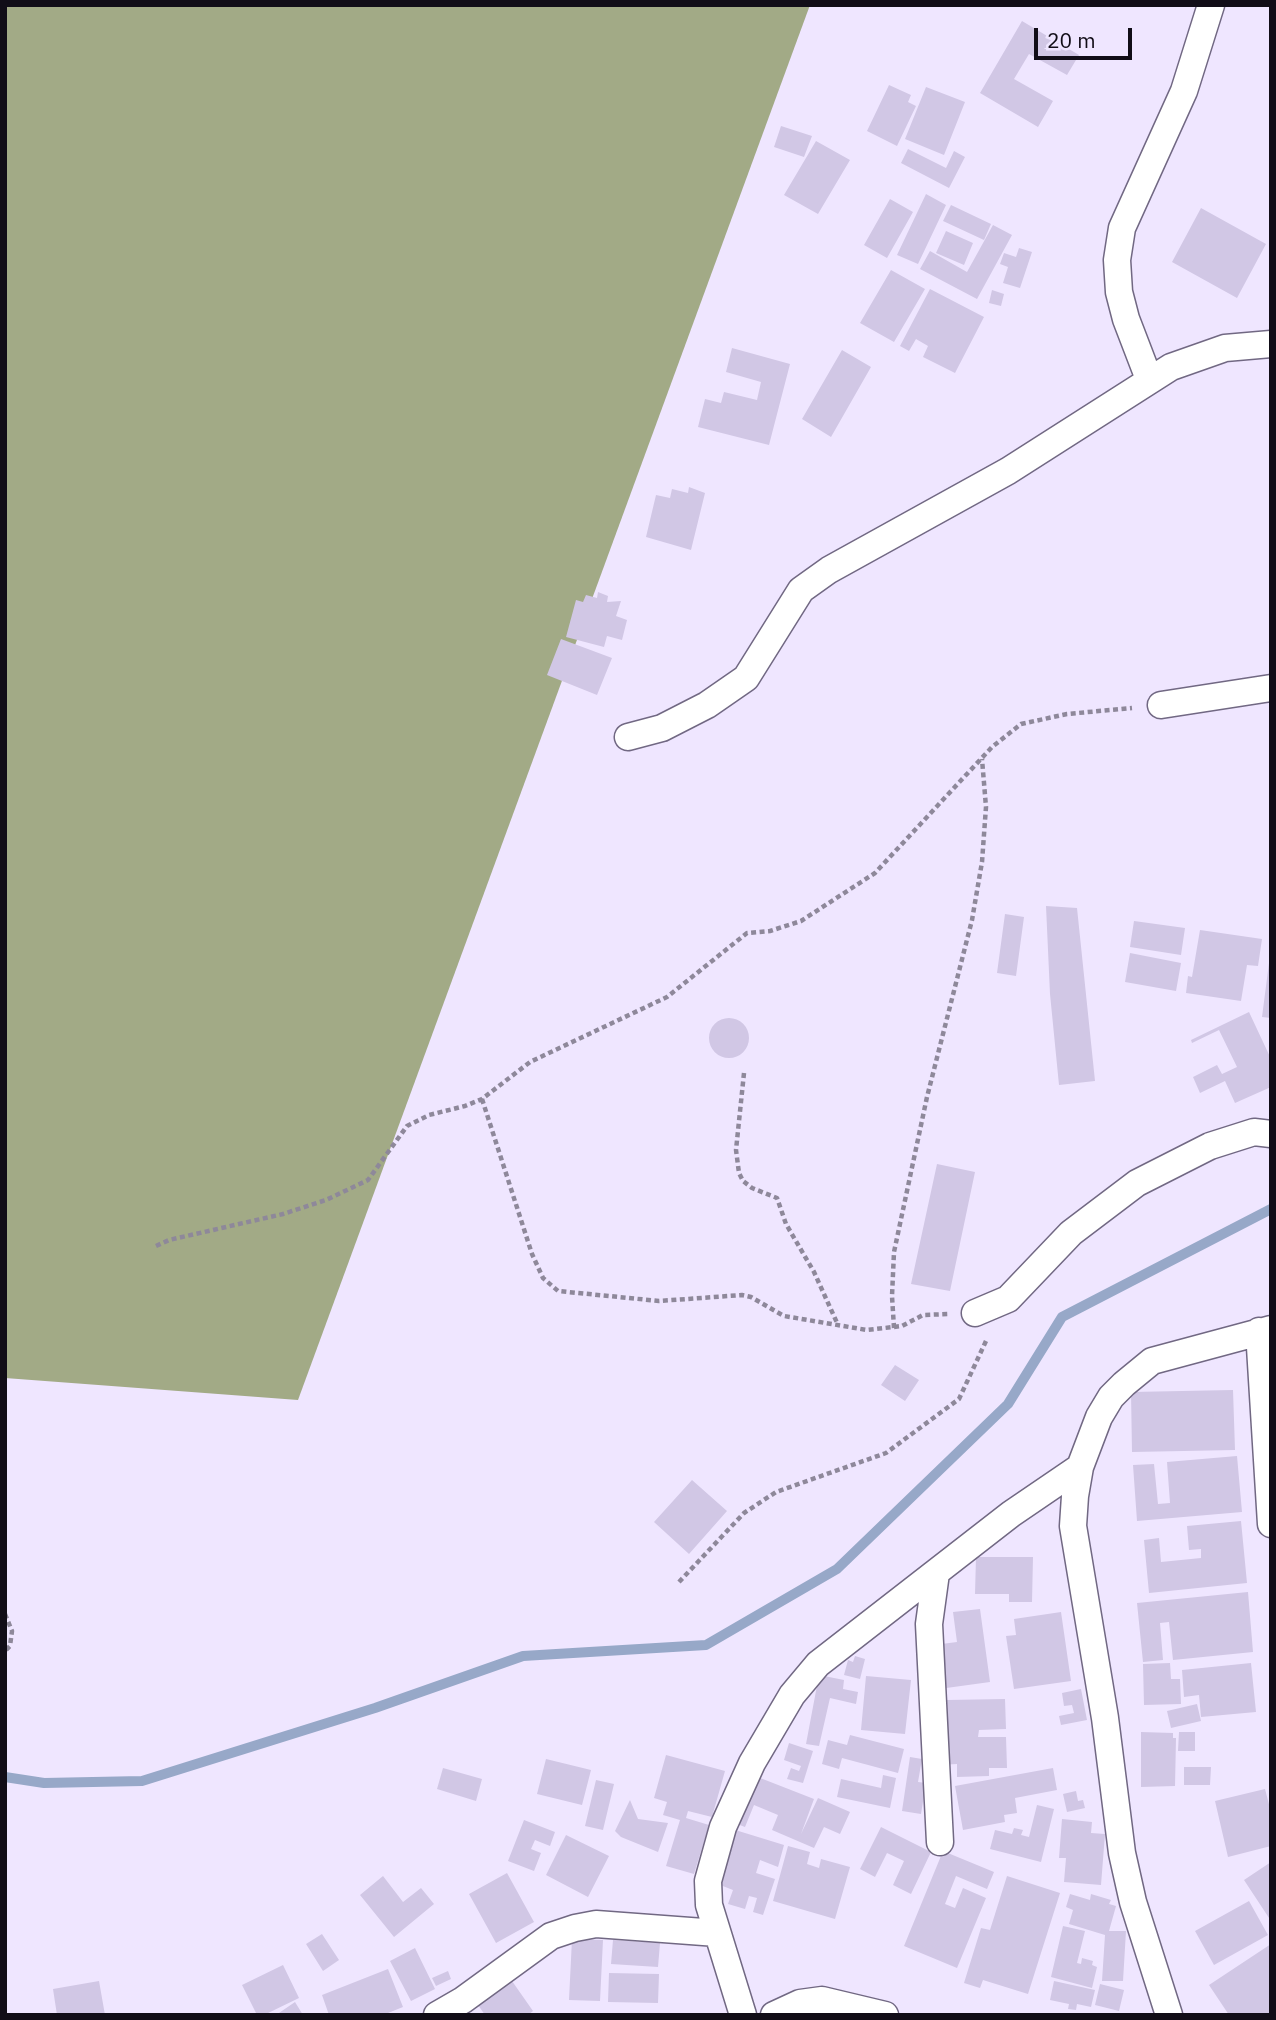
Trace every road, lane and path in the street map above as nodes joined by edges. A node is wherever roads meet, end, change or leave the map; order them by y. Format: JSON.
{"nodes":[{"id":1,"x":1211,"y":5,"type":"edge"},
{"id":2,"x":1271,"y":344,"type":"edge"},
{"id":3,"x":1149,"y":379,"type":"junction"},
{"id":4,"x":1271,"y":688,"type":"edge"},
{"id":5,"x":1161,"y":705,"type":"joint"},
{"id":6,"x":628,"y":737,"type":"dead end"},
{"id":7,"x":982,"y":759,"type":"junction"},
{"id":8,"x":744,"y":1073,"type":"dead end"},
{"id":9,"x":482,"y":1099,"type":"junction"},
{"id":10,"x":1271,"y":1134,"type":"edge"},
{"id":11,"x":156,"y":1246,"type":"dead end"},
{"id":12,"x":1002,"y":1302,"type":"junction"},
{"id":13,"x":975,"y":1313,"type":"joint"},
{"id":14,"x":839,"y":1326,"type":"junction"},
{"id":15,"x":894,"y":1328,"type":"junction"},
{"id":16,"x":1265,"y":1330,"type":"edge"},
{"id":17,"x":1080,"y":1467,"type":"junction"},
{"id":18,"x":1271,"y":1524,"type":"edge"},
{"id":19,"x":936,"y":1573,"type":"junction"},
{"id":20,"x":679,"y":1581,"type":"dead end"},
{"id":21,"x":5,"y":1614,"type":"edge"},
{"id":22,"x":5,"y":1651,"type":"edge"},
{"id":23,"x":940,"y":1842,"type":"dead end"},
{"id":24,"x":717,"y":1933,"type":"junction"},
{"id":25,"x":437,"y":2015,"type":"edge"},
{"id":26,"x":743,"y":2015,"type":"edge"},
{"id":27,"x":774,"y":2015,"type":"edge"},
{"id":28,"x":885,"y":2015,"type":"edge"},
{"id":29,"x":1169,"y":2015,"type":"edge"}],
"edges":[{"from":1,"to":3,"type":"street"},
{"from":2,"to":3,"type":"street"},
{"from":3,"to":6,"type":"street"},
{"from":4,"to":5,"type":"street"},
{"from":5,"to":7,"type":"path"},
{"from":7,"to":9,"type":"path"},
{"from":7,"to":15,"type":"path"},
{"from":8,"to":14,"type":"path"},
{"from":9,"to":11,"type":"path"},
{"from":9,"to":14,"type":"path"},
{"from":10,"to":12,"type":"street"},
{"from":12,"to":13,"type":"street"},
{"from":12,"to":20,"type":"path"},
{"from":13,"to":15,"type":"path"},
{"from":14,"to":15,"type":"path"},
{"from":16,"to":17,"type":"street"},
{"from":16,"to":18,"type":"street"},
{"from":17,"to":19,"type":"street"},
{"from":17,"to":29,"type":"street"},
{"from":19,"to":23,"type":"street"},
{"from":19,"to":24,"type":"street"},
{"from":21,"to":22,"type":"path"},
{"from":24,"to":25,"type":"street"},
{"from":24,"to":26,"type":"street"},
{"from":27,"to":28,"type":"street"}]}
